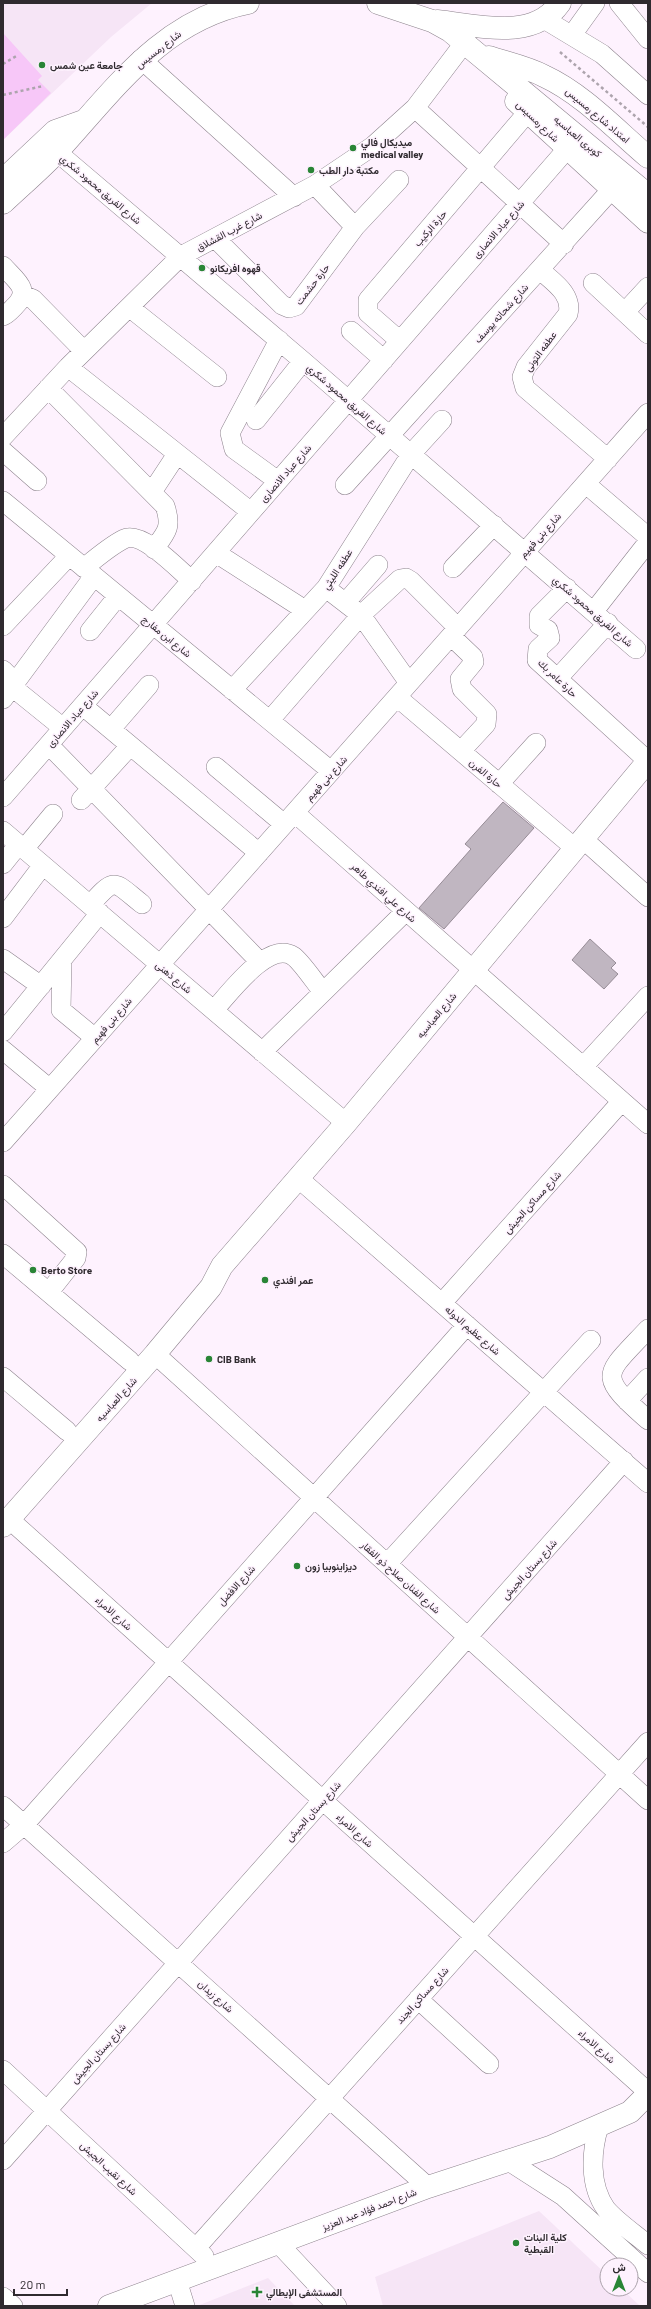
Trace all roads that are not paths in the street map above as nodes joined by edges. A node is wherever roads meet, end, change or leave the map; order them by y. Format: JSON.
{"nodes":[{"id":1,"x":248,"y":3,"type":"edge"},
{"id":2,"x":378,"y":3,"type":"edge"},
{"id":3,"x":560,"y":3,"type":"edge"},
{"id":4,"x":595,"y":3,"type":"edge"},
{"id":5,"x":619,"y":3,"type":"edge"},
{"id":6,"x":544,"y":20,"type":"junction"},
{"id":7,"x":432,"y":21,"type":"junction"},
{"id":8,"x":572,"y":35,"type":"junction"},
{"id":9,"x":648,"y":38,"type":"edge"},
{"id":10,"x":471,"y":48,"type":"junction"},
{"id":11,"x":141,"y":59,"type":"junction"},
{"id":12,"x":508,"y":78,"type":"junction"},
{"id":13,"x":648,"y":95,"type":"edge"},
{"id":14,"x":415,"y":108,"type":"junction"},
{"id":15,"x":527,"y":113,"type":"junction"},
{"id":16,"x":85,"y":121,"type":"junction"},
{"id":17,"x":567,"y":149,"type":"junction"},
{"id":18,"x":56,"y":152,"type":"junction"},
{"id":19,"x":648,"y":158,"type":"edge"},
{"id":20,"x":481,"y":169,"type":"junction"},
{"id":21,"x":3,"y":180,"type":"edge"},
{"id":22,"x":399,"y":180,"type":"dead end"},
{"id":23,"x":315,"y":186,"type":"junction"},
{"id":24,"x":612,"y":189,"type":"junction"},
{"id":25,"x":648,"y":195,"type":"edge"},
{"id":26,"x":294,"y":197,"type":"junction"},
{"id":27,"x":3,"y":203,"type":"edge"},
{"id":28,"x":520,"y":204,"type":"junction"},
{"id":29,"x":648,"y":222,"type":"edge"},
{"id":30,"x":355,"y":228,"type":"junction"},
{"id":31,"x":215,"y":238,"type":"junction"},
{"id":32,"x":564,"y":244,"type":"junction"},
{"id":33,"x":181,"y":256,"type":"junction"},
{"id":34,"x":540,"y":270,"type":"junction"},
{"id":35,"x":5,"y":271,"type":"edge"},
{"id":36,"x":593,"y":283,"type":"dead end"},
{"id":37,"x":648,"y":287,"type":"edge"},
{"id":38,"x":23,"y":295,"type":"junction"},
{"id":39,"x":129,"y":307,"type":"junction"},
{"id":40,"x":625,"y":312,"type":"junction"},
{"id":41,"x":3,"y":316,"type":"edge"},
{"id":42,"x":351,"y":331,"type":"dead end"},
{"id":43,"x":648,"y":334,"type":"edge"},
{"id":44,"x":279,"y":340,"type":"junction"},
{"id":45,"x":400,"y":341,"type":"junction"},
{"id":46,"x":84,"y":351,"type":"junction"},
{"id":47,"x":384,"y":360,"type":"junction"},
{"id":48,"x":303,"y":361,"type":"junction"},
{"id":49,"x":68,"y":367,"type":"junction"},
{"id":50,"x":217,"y":377,"type":"dead end"},
{"id":51,"x":48,"y":388,"type":"junction"},
{"id":52,"x":349,"y":400,"type":"junction"},
{"id":53,"x":648,"y":414,"type":"edge"},
{"id":54,"x":256,"y":420,"type":"dead end"},
{"id":55,"x":442,"y":420,"type":"dead end"},
{"id":56,"x":3,"y":436,"type":"edge"},
{"id":57,"x":390,"y":436,"type":"junction"},
{"id":58,"x":3,"y":451,"type":"edge"},
{"id":59,"x":178,"y":454,"type":"junction"},
{"id":60,"x":411,"y":454,"type":"junction"},
{"id":61,"x":608,"y":459,"type":"junction"},
{"id":62,"x":37,"y":480,"type":"dead end"},
{"id":63,"x":278,"y":481,"type":"junction"},
{"id":64,"x":586,"y":484,"type":"junction"},
{"id":65,"x":345,"y":485,"type":"dead end"},
{"id":66,"x":152,"y":492,"type":"junction"},
{"id":67,"x":3,"y":501,"type":"edge"},
{"id":68,"x":251,"y":512,"type":"junction"},
{"id":69,"x":494,"y":526,"type":"junction"},
{"id":70,"x":648,"y":537,"type":"edge"},
{"id":71,"x":648,"y":542,"type":"edge"},
{"id":72,"x":154,"y":549,"type":"junction"},
{"id":73,"x":525,"y":552,"type":"junction"},
{"id":74,"x":216,"y":553,"type":"junction"},
{"id":75,"x":69,"y":556,"type":"junction"},
{"id":76,"x":378,"y":565,"type":"dead end"},
{"id":77,"x":453,"y":568,"type":"dead end"},
{"id":78,"x":89,"y":572,"type":"junction"},
{"id":79,"x":192,"y":581,"type":"junction"},
{"id":80,"x":326,"y":588,"type":"junction"},
{"id":81,"x":567,"y":588,"type":"junction"},
{"id":82,"x":118,"y":596,"type":"junction"},
{"id":83,"x":346,"y":602,"type":"junction"},
{"id":84,"x":305,"y":610,"type":"junction"},
{"id":85,"x":361,"y":615,"type":"junction"},
{"id":86,"x":601,"y":617,"type":"junction"},
{"id":87,"x":153,"y":625,"type":"junction"},
{"id":88,"x":3,"y":626,"type":"edge"},
{"id":89,"x":90,"y":631,"type":"dead end"},
{"id":90,"x":455,"y":632,"type":"junction"},
{"id":91,"x":636,"y":649,"type":"dead end"},
{"id":92,"x":3,"y":670,"type":"edge"},
{"id":93,"x":558,"y":678,"type":"junction"},
{"id":94,"x":149,"y":685,"type":"dead end"},
{"id":95,"x":232,"y":690,"type":"junction"},
{"id":96,"x":403,"y":690,"type":"junction"},
{"id":97,"x":8,"y":693,"type":"edge"},
{"id":98,"x":82,"y":706,"type":"junction"},
{"id":99,"x":270,"y":720,"type":"junction"},
{"id":100,"x":63,"y":728,"type":"junction"},
{"id":101,"x":111,"y":729,"type":"junction"},
{"id":102,"x":536,"y":743,"type":"dead end"},
{"id":103,"x":49,"y":745,"type":"junction"},
{"id":104,"x":130,"y":746,"type":"junction"},
{"id":105,"x":461,"y":751,"type":"junction"},
{"id":106,"x":648,"y":761,"type":"edge"},
{"id":107,"x":216,"y":767,"type":"dead end"},
{"id":108,"x":331,"y":771,"type":"junction"},
{"id":109,"x":500,"y":784,"type":"junction"},
{"id":110,"x":86,"y":794,"type":"junction"},
{"id":111,"x":3,"y":798,"type":"edge"},
{"id":112,"x":53,"y":814,"type":"dead end"},
{"id":113,"x":289,"y":818,"type":"junction"},
{"id":114,"x":3,"y":831,"type":"edge"},
{"id":115,"x":580,"y":844,"type":"junction"},
{"id":116,"x":22,"y":847,"type":"junction"},
{"id":117,"x":259,"y":853,"type":"junction"},
{"id":118,"x":3,"y":864,"type":"edge"},
{"id":119,"x":43,"y":865,"type":"junction"},
{"id":120,"x":648,"y":897,"type":"edge"},
{"id":121,"x":142,"y":904,"type":"dead end"},
{"id":122,"x":95,"y":909,"type":"junction"},
{"id":123,"x":209,"y":909,"type":"junction"},
{"id":124,"x":406,"y":911,"type":"junction"},
{"id":125,"x":3,"y":918,"type":"edge"},
{"id":126,"x":3,"y":959,"type":"edge"},
{"id":127,"x":62,"y":960,"type":"junction"},
{"id":128,"x":260,"y":962,"type":"junction"},
{"id":129,"x":160,"y":965,"type":"junction"},
{"id":130,"x":473,"y":971,"type":"junction"},
{"id":131,"x":40,"y":986,"type":"junction"},
{"id":132,"x":323,"y":992,"type":"junction"},
{"id":133,"x":648,"y":996,"type":"edge"},
{"id":134,"x":214,"y":1010,"type":"junction"},
{"id":135,"x":3,"y":1032,"type":"edge"},
{"id":136,"x":95,"y":1038,"type":"junction"},
{"id":137,"x":3,"y":1050,"type":"edge"},
{"id":138,"x":262,"y":1052,"type":"junction"},
{"id":139,"x":583,"y":1067,"type":"junction"},
{"id":140,"x":50,"y":1089,"type":"junction"},
{"id":141,"x":622,"y":1101,"type":"junction"},
{"id":142,"x":645,"y":1115,"type":"edge"},
{"id":143,"x":346,"y":1123,"type":"junction"},
{"id":144,"x":3,"y":1142,"type":"edge"},
{"id":145,"x":298,"y":1178,"type":"junction"},
{"id":146,"x":3,"y":1185,"type":"edge"},
{"id":147,"x":3,"y":1254,"type":"edge"},
{"id":148,"x":222,"y":1266,"type":"junction"},
{"id":149,"x":48,"y":1292,"type":"junction"},
{"id":150,"x":442,"y":1303,"type":"junction"},
{"id":151,"x":467,"y":1325,"type":"junction"},
{"id":152,"x":648,"y":1329,"type":"edge"},
{"id":153,"x":591,"y":1340,"type":"dead end"},
{"id":154,"x":155,"y":1354,"type":"junction"},
{"id":155,"x":130,"y":1361,"type":"junction"},
{"id":156,"x":3,"y":1377,"type":"edge"},
{"id":157,"x":648,"y":1378,"type":"edge"},
{"id":158,"x":544,"y":1392,"type":"junction"},
{"id":159,"x":627,"y":1401,"type":"junction"},
{"id":160,"x":648,"y":1420,"type":"edge"},
{"id":161,"x":67,"y":1431,"type":"junction"},
{"id":162,"x":624,"y":1462,"type":"junction"},
{"id":163,"x":648,"y":1483,"type":"edge"},
{"id":164,"x":314,"y":1498,"type":"junction"},
{"id":165,"x":5,"y":1516,"type":"edge"},
{"id":166,"x":387,"y":1564,"type":"junction"},
{"id":167,"x":468,"y":1637,"type":"junction"},
{"id":168,"x":168,"y":1662,"type":"junction"},
{"id":169,"x":648,"y":1742,"type":"edge"},
{"id":170,"x":619,"y":1774,"type":"junction"},
{"id":171,"x":323,"y":1800,"type":"junction"},
{"id":172,"x":648,"y":1800,"type":"edge"},
{"id":173,"x":3,"y":1806,"type":"edge"},
{"id":174,"x":24,"y":1825,"type":"junction"},
{"id":175,"x":3,"y":1843,"type":"edge"},
{"id":176,"x":474,"y":1936,"type":"junction"},
{"id":177,"x":178,"y":1963,"type":"junction"},
{"id":178,"x":418,"y":1999,"type":"junction"},
{"id":179,"x":489,"y":2064,"type":"dead end"},
{"id":180,"x":3,"y":2070,"type":"edge"},
{"id":181,"x":648,"y":2093,"type":"edge"},
{"id":182,"x":330,"y":2098,"type":"junction"},
{"id":183,"x":47,"y":2111,"type":"junction"},
{"id":184,"x":599,"y":2126,"type":"junction"},
{"id":185,"x":3,"y":2160,"type":"edge"},
{"id":186,"x":507,"y":2160,"type":"junction"},
{"id":187,"x":428,"y":2187,"type":"junction"},
{"id":188,"x":278,"y":2243,"type":"junction"},
{"id":189,"x":648,"y":2245,"type":"edge"},
{"id":190,"x":196,"y":2248,"type":"junction"},
{"id":191,"x":214,"y":2265,"type":"junction"},
{"id":192,"x":648,"y":2273,"type":"edge"},
{"id":193,"x":177,"y":2280,"type":"junction"},
{"id":194,"x":3,"y":2297,"type":"edge"},
{"id":195,"x":13,"y":2306,"type":"edge"},
{"id":196,"x":109,"y":2306,"type":"edge"},
{"id":197,"x":185,"y":2306,"type":"edge"},
{"id":198,"x":337,"y":2306,"type":"edge"}],
"edges":[{"from":1,"to":11,"type":"main road","name":"شارع رمسيس"},
{"from":2,"to":7,"type":"main road"},
{"from":3,"to":6,"type":"main road"},
{"from":4,"to":8,"type":"street"},
{"from":5,"to":9,"type":"street"},
{"from":6,"to":7,"type":"main road"},
{"from":6,"to":8,"type":"street"},
{"from":7,"to":10,"type":"main road"},
{"from":8,"to":13,"type":"street"},
{"from":10,"to":12,"type":"main road"},
{"from":10,"to":14,"type":"street","name":"شارع غرب القشلاق"},
{"from":10,"to":19,"type":"main road","name":"امتداد شارع رمسيس"},
{"from":11,"to":16,"type":"main road","name":"شارع رمسيس"},
{"from":11,"to":26,"type":"street"},
{"from":12,"to":15,"type":"main road","name":"شارع رمسيس"},
{"from":12,"to":25,"type":"main road","name":"كوبرى العباسيه"},
{"from":14,"to":20,"type":"street"},
{"from":14,"to":23,"type":"street","name":"شارع غرب القشلاق"},
{"from":15,"to":17,"type":"main road","name":"شارع رمسيس"},
{"from":15,"to":20,"type":"street","name":"حارة الركيب"},
{"from":16,"to":18,"type":"main road","name":"شارع رمسيس"},
{"from":16,"to":21,"type":"main road","name":"شارع رمسيس"},
{"from":17,"to":24,"type":"main road","name":"شارع رمسيس"},
{"from":17,"to":28,"type":"street","name":"شارع عباد الانصارى"},
{"from":18,"to":27,"type":"main road","name":"شارع رمسيس"},
{"from":18,"to":33,"type":"street","name":"شارع الفريق محمود شكري"},
{"from":20,"to":28,"type":"street"},
{"from":20,"to":45,"type":"street","name":"حارة الركيب"},
{"from":22,"to":30,"type":"street","name":"حارة حشمت"},
{"from":23,"to":26,"type":"street","name":"شارع غرب القشلاق"},
{"from":23,"to":30,"type":"street"},
{"from":24,"to":29,"type":"main road","name":"شارع رمسيس"},
{"from":24,"to":32,"type":"street","name":"شارع شحاته يوسف"},
{"from":26,"to":31,"type":"street","name":"شارع غرب القشلاق"},
{"from":28,"to":32,"type":"street"},
{"from":28,"to":45,"type":"street","name":"شارع عباد الانصارى"},
{"from":30,"to":31,"type":"street","name":"حارة حشمت"},
{"from":31,"to":33,"type":"street","name":"شارع غرب القشلاق"},
{"from":32,"to":34,"type":"street","name":"شارع شحاته يوسف"},
{"from":33,"to":39,"type":"street","name":"شارع غرب القشلاق"},
{"from":33,"to":44,"type":"street","name":"شارع الفريق محمود شكري"},
{"from":34,"to":57,"type":"street","name":"شارع شحاته يوسف"},
{"from":34,"to":61,"type":"street","name":"عطفه التونى"},
{"from":35,"to":38,"type":"street"},
{"from":36,"to":40,"type":"street"},
{"from":37,"to":40,"type":"street"},
{"from":38,"to":41,"type":"street"},
{"from":38,"to":46,"type":"street"},
{"from":39,"to":46,"type":"street","name":"شارع غرب القشلاق"},
{"from":39,"to":50,"type":"street"},
{"from":40,"to":43,"type":"street"},
{"from":42,"to":47,"type":"street"},
{"from":44,"to":48,"type":"street","name":"شارع الفريق محمود شكري"},
{"from":44,"to":63,"type":"street"},
{"from":45,"to":47,"type":"street","name":"شارع عباد الانصارى"},
{"from":46,"to":49,"type":"street","name":"شارع غرب القشلاق"},
{"from":47,"to":52,"type":"street","name":"شارع عباد الانصارى"},
{"from":48,"to":52,"type":"street","name":"شارع الفريق محمود شكري"},
{"from":48,"to":54,"type":"street"},
{"from":49,"to":51,"type":"street","name":"شارع غرب القشلاق"},
{"from":49,"to":59,"type":"street"},
{"from":51,"to":56,"type":"street","name":"شارع غرب القشلاق"},
{"from":51,"to":66,"type":"street"},
{"from":52,"to":57,"type":"street","name":"شارع الفريق محمود شكري"},
{"from":52,"to":63,"type":"street","name":"شارع عباد الانصارى"},
{"from":53,"to":61,"type":"street","name":"شارع بنى فهيم"},
{"from":55,"to":60,"type":"street","name":"عطفه الليثي"},
{"from":57,"to":60,"type":"street","name":"شارع الفريق محمود شكري"},
{"from":57,"to":65,"type":"street","name":"شارع شحاته يوسف"},
{"from":58,"to":62,"type":"street"},
{"from":59,"to":66,"type":"street"},
{"from":59,"to":68,"type":"street"},
{"from":60,"to":69,"type":"street","name":"شارع الفريق محمود شكري"},
{"from":60,"to":80,"type":"street","name":"عطفه الليثي"},
{"from":61,"to":64,"type":"street","name":"شارع بنى فهيم"},
{"from":63,"to":68,"type":"street","name":"شارع عباد الانصارى"},
{"from":64,"to":70,"type":"street"},
{"from":64,"to":73,"type":"street","name":"شارع بنى فهيم"},
{"from":66,"to":72,"type":"street"},
{"from":67,"to":75,"type":"street","name":"شارع ابن مفارج"},
{"from":68,"to":74,"type":"street","name":"شارع عباد الانصارى"},
{"from":69,"to":73,"type":"street","name":"شارع الفريق محمود شكري"},
{"from":69,"to":77,"type":"street"},
{"from":71,"to":86,"type":"street"},
{"from":72,"to":78,"type":"street"},
{"from":72,"to":79,"type":"street"},
{"from":73,"to":81,"type":"street","name":"شارع الفريق محمود شكري"},
{"from":73,"to":90,"type":"street","name":"شارع بنى فهيم"},
{"from":74,"to":79,"type":"street","name":"شارع عباد الانصارى"},
{"from":74,"to":84,"type":"street"},
{"from":75,"to":78,"type":"street","name":"شارع ابن مفارج"},
{"from":75,"to":88,"type":"street"},
{"from":76,"to":83,"type":"street"},
{"from":78,"to":82,"type":"street","name":"شارع ابن مفارج"},
{"from":78,"to":97,"type":"street"},
{"from":79,"to":87,"type":"street","name":"شارع عباد الانصارى"},
{"from":80,"to":83,"type":"street","name":"حارة الفرن"},
{"from":80,"to":84,"type":"street","name":"عطفه الليثي"},
{"from":81,"to":86,"type":"street","name":"شارع الفريق محمود شكري"},
{"from":81,"to":93,"type":"street","name":"حارة عامر بك"},
{"from":82,"to":87,"type":"street","name":"شارع ابن مفارج"},
{"from":82,"to":89,"type":"street"},
{"from":83,"to":85,"type":"street","name":"حارة الفرن"},
{"from":84,"to":95,"type":"street","name":"عطفه الليثي"},
{"from":85,"to":90,"type":"street"},
{"from":85,"to":96,"type":"street","name":"حارة الفرن"},
{"from":85,"to":99,"type":"street"},
{"from":86,"to":91,"type":"street","name":"شارع الفريق محمود شكري"},
{"from":86,"to":93,"type":"street"},
{"from":87,"to":95,"type":"street","name":"شارع ابن مفارج"},
{"from":87,"to":98,"type":"street","name":"شارع عباد الانصارى"},
{"from":90,"to":96,"type":"street","name":"شارع بنى فهيم"},
{"from":90,"to":105,"type":"street"},
{"from":92,"to":97,"type":"street"},
{"from":93,"to":106,"type":"street","name":"حارة عامر بك"},
{"from":94,"to":101,"type":"street"},
{"from":95,"to":99,"type":"street","name":"شارع ابن مفارج"},
{"from":96,"to":105,"type":"street","name":"حارة الفرن"},
{"from":96,"to":108,"type":"street","name":"شارع بنى فهيم"},
{"from":97,"to":100,"type":"street"},
{"from":98,"to":100,"type":"street","name":"شارع عباد الانصارى"},
{"from":98,"to":101,"type":"street"},
{"from":99,"to":108,"type":"street","name":"شارع ابن مفارج"},
{"from":100,"to":103,"type":"street","name":"شارع عباد الانصارى"},
{"from":101,"to":104,"type":"street"},
{"from":102,"to":109,"type":"street"},
{"from":103,"to":110,"type":"street"},
{"from":103,"to":111,"type":"street","name":"شارع عباد الانصارى"},
{"from":104,"to":110,"type":"street"},
{"from":104,"to":117,"type":"street"},
{"from":105,"to":109,"type":"street","name":"حارة الفرن"},
{"from":106,"to":115,"type":"main road","name":"شارع العباسيه"},
{"from":107,"to":113,"type":"street","name":"شارع علي افندي طاهر"},
{"from":108,"to":113,"type":"street","name":"شارع بنى فهيم"},
{"from":109,"to":115,"type":"street","name":"حارة الفرن"},
{"from":110,"to":123,"type":"street"},
{"from":112,"to":116,"type":"street"},
{"from":113,"to":117,"type":"street","name":"شارع بنى فهيم"},
{"from":113,"to":124,"type":"street","name":"شارع علي افندي طاهر"},
{"from":114,"to":116,"type":"street","name":"شارع ذهنى"},
{"from":115,"to":120,"type":"street","name":"حارة الفرن"},
{"from":115,"to":130,"type":"main road","name":"شارع العباسيه"},
{"from":116,"to":118,"type":"street"},
{"from":116,"to":119,"type":"street","name":"شارع ذهنى"},
{"from":117,"to":123,"type":"street","name":"شارع بنى فهيم"},
{"from":119,"to":122,"type":"street","name":"شارع ذهنى"},
{"from":119,"to":125,"type":"street"},
{"from":121,"to":122,"type":"street"},
{"from":122,"to":127,"type":"street"},
{"from":122,"to":129,"type":"street","name":"شارع ذهنى"},
{"from":123,"to":128,"type":"street"},
{"from":123,"to":129,"type":"street","name":"شارع بنى فهيم"},
{"from":124,"to":130,"type":"street","name":"شارع علي افندي طاهر"},
{"from":124,"to":132,"type":"street"},
{"from":126,"to":131,"type":"street"},
{"from":127,"to":131,"type":"street"},
{"from":127,"to":136,"type":"street"},
{"from":128,"to":132,"type":"street"},
{"from":128,"to":134,"type":"street"},
{"from":129,"to":134,"type":"street","name":"شارع ذهنى"},
{"from":129,"to":136,"type":"street","name":"شارع بنى فهيم"},
{"from":130,"to":139,"type":"street","name":"شارع علي افندي طاهر"},
{"from":130,"to":143,"type":"main road","name":"شارع العباسيه"},
{"from":131,"to":135,"type":"street"},
{"from":132,"to":138,"type":"street"},
{"from":133,"to":139,"type":"street"},
{"from":134,"to":138,"type":"street","name":"شارع ذهنى"},
{"from":136,"to":140,"type":"street","name":"شارع بنى فهيم"},
{"from":137,"to":140,"type":"street"},
{"from":138,"to":143,"type":"street","name":"شارع ذهنى"},
{"from":139,"to":141,"type":"street","name":"شارع علي افندي طاهر"},
{"from":140,"to":144,"type":"street","name":"شارع بنى فهيم"},
{"from":141,"to":142,"type":"street","name":"شارع علي افندي طاهر"},
{"from":141,"to":150,"type":"street","name":"شارع مساكن الجيش"},
{"from":143,"to":145,"type":"main road","name":"شارع العباسيه"},
{"from":145,"to":148,"type":"main road","name":"شارع العباسيه"},
{"from":145,"to":150,"type":"street","name":"شارع عظيم الدوله"},
{"from":146,"to":149,"type":"street"},
{"from":147,"to":149,"type":"street"},
{"from":148,"to":154,"type":"main road","name":"شارع العباسيه"},
{"from":148,"to":155,"type":"main road","name":"شارع العباسيه"},
{"from":149,"to":155,"type":"street"},
{"from":150,"to":151,"type":"street","name":"شارع عظيم الدوله"},
{"from":151,"to":158,"type":"street","name":"شارع عظيم الدوله"},
{"from":151,"to":164,"type":"street","name":"شارع الافضل"},
{"from":152,"to":159,"type":"street"},
{"from":153,"to":158,"type":"street"},
{"from":154,"to":164,"type":"street","name":"شارع الفنان صلاح ذو الفقار"},
{"from":154,"to":165,"type":"main road","name":"شارع العباسيه"},
{"from":155,"to":161,"type":"main road","name":"شارع العباسيه"},
{"from":156,"to":161,"type":"street"},
{"from":157,"to":159,"type":"street"},
{"from":158,"to":162,"type":"street","name":"شارع عظيم الدوله"},
{"from":158,"to":166,"type":"street"},
{"from":159,"to":160,"type":"street"},
{"from":161,"to":165,"type":"main road","name":"شارع العباسيه"},
{"from":162,"to":163,"type":"street","name":"شارع عظيم الدوله"},
{"from":162,"to":167,"type":"street","name":"شارع بستان الجيش"},
{"from":164,"to":166,"type":"street","name":"شارع الفنان صلاح ذو الفقار"},
{"from":164,"to":168,"type":"street","name":"شارع الافضل"},
{"from":165,"to":168,"type":"street","name":"شارع الامراء"},
{"from":166,"to":167,"type":"street","name":"شارع الفنان صلاح ذو الفقار"},
{"from":167,"to":170,"type":"street","name":"شارع الفنان صلاح ذو الفقار"},
{"from":167,"to":171,"type":"street","name":"شارع بستان الجيش"},
{"from":168,"to":171,"type":"street","name":"شارع الامراء"},
{"from":168,"to":174,"type":"street","name":"شارع الافضل"},
{"from":169,"to":170,"type":"street","name":"شارع مساكن الجند"},
{"from":170,"to":172,"type":"street","name":"شارع الفنان صلاح ذو الفقار"},
{"from":170,"to":176,"type":"street","name":"شارع مساكن الجند"},
{"from":171,"to":176,"type":"street","name":"شارع الامراء"},
{"from":171,"to":177,"type":"street","name":"شارع بستان الجيش"},
{"from":173,"to":174,"type":"street","name":"شارع زيدان"},
{"from":174,"to":175,"type":"street","name":"شارع الافضل"},
{"from":174,"to":177,"type":"street","name":"شارع زيدان"},
{"from":176,"to":178,"type":"street","name":"شارع مساكن الجند"},
{"from":176,"to":181,"type":"street","name":"شارع الامراء"},
{"from":177,"to":182,"type":"street","name":"شارع زيدان"},
{"from":177,"to":183,"type":"street","name":"شارع بستان الجيش"},
{"from":178,"to":179,"type":"street"},
{"from":178,"to":182,"type":"street","name":"شارع مساكن الجند"},
{"from":180,"to":183,"type":"street","name":"شارع نقيب الجيش"},
{"from":181,"to":184,"type":"main road","name":"شارع احمد فؤاد عبد العزيز"},
{"from":182,"to":187,"type":"street","name":"شارع زيدان"},
{"from":182,"to":190,"type":"street","name":"شارع مساكن الجند"},
{"from":183,"to":185,"type":"street","name":"شارع بستان الجيش"},
{"from":183,"to":190,"type":"street","name":"شارع نقيب الجيش"},
{"from":184,"to":186,"type":"main road","name":"شارع احمد فؤاد عبد العزيز"},
{"from":184,"to":189,"type":"street"},
{"from":186,"to":187,"type":"main road","name":"شارع احمد فؤاد عبد العزيز"},
{"from":186,"to":192,"type":"street"},
{"from":187,"to":188,"type":"main road","name":"شارع احمد فؤاد عبد العزيز"},
{"from":188,"to":191,"type":"main road","name":"شارع احمد فؤاد عبد العزيز"},
{"from":188,"to":198,"type":"street"},
{"from":190,"to":191,"type":"street","name":"شارع نقيب الجيش"},
{"from":191,"to":193,"type":"main road","name":"شارع احمد فؤاد عبد العزيز"},
{"from":193,"to":196,"type":"main road","name":"شارع احمد فؤاد عبد العزيز"},
{"from":193,"to":197,"type":"street"},
{"from":194,"to":195,"type":"street"}]}
